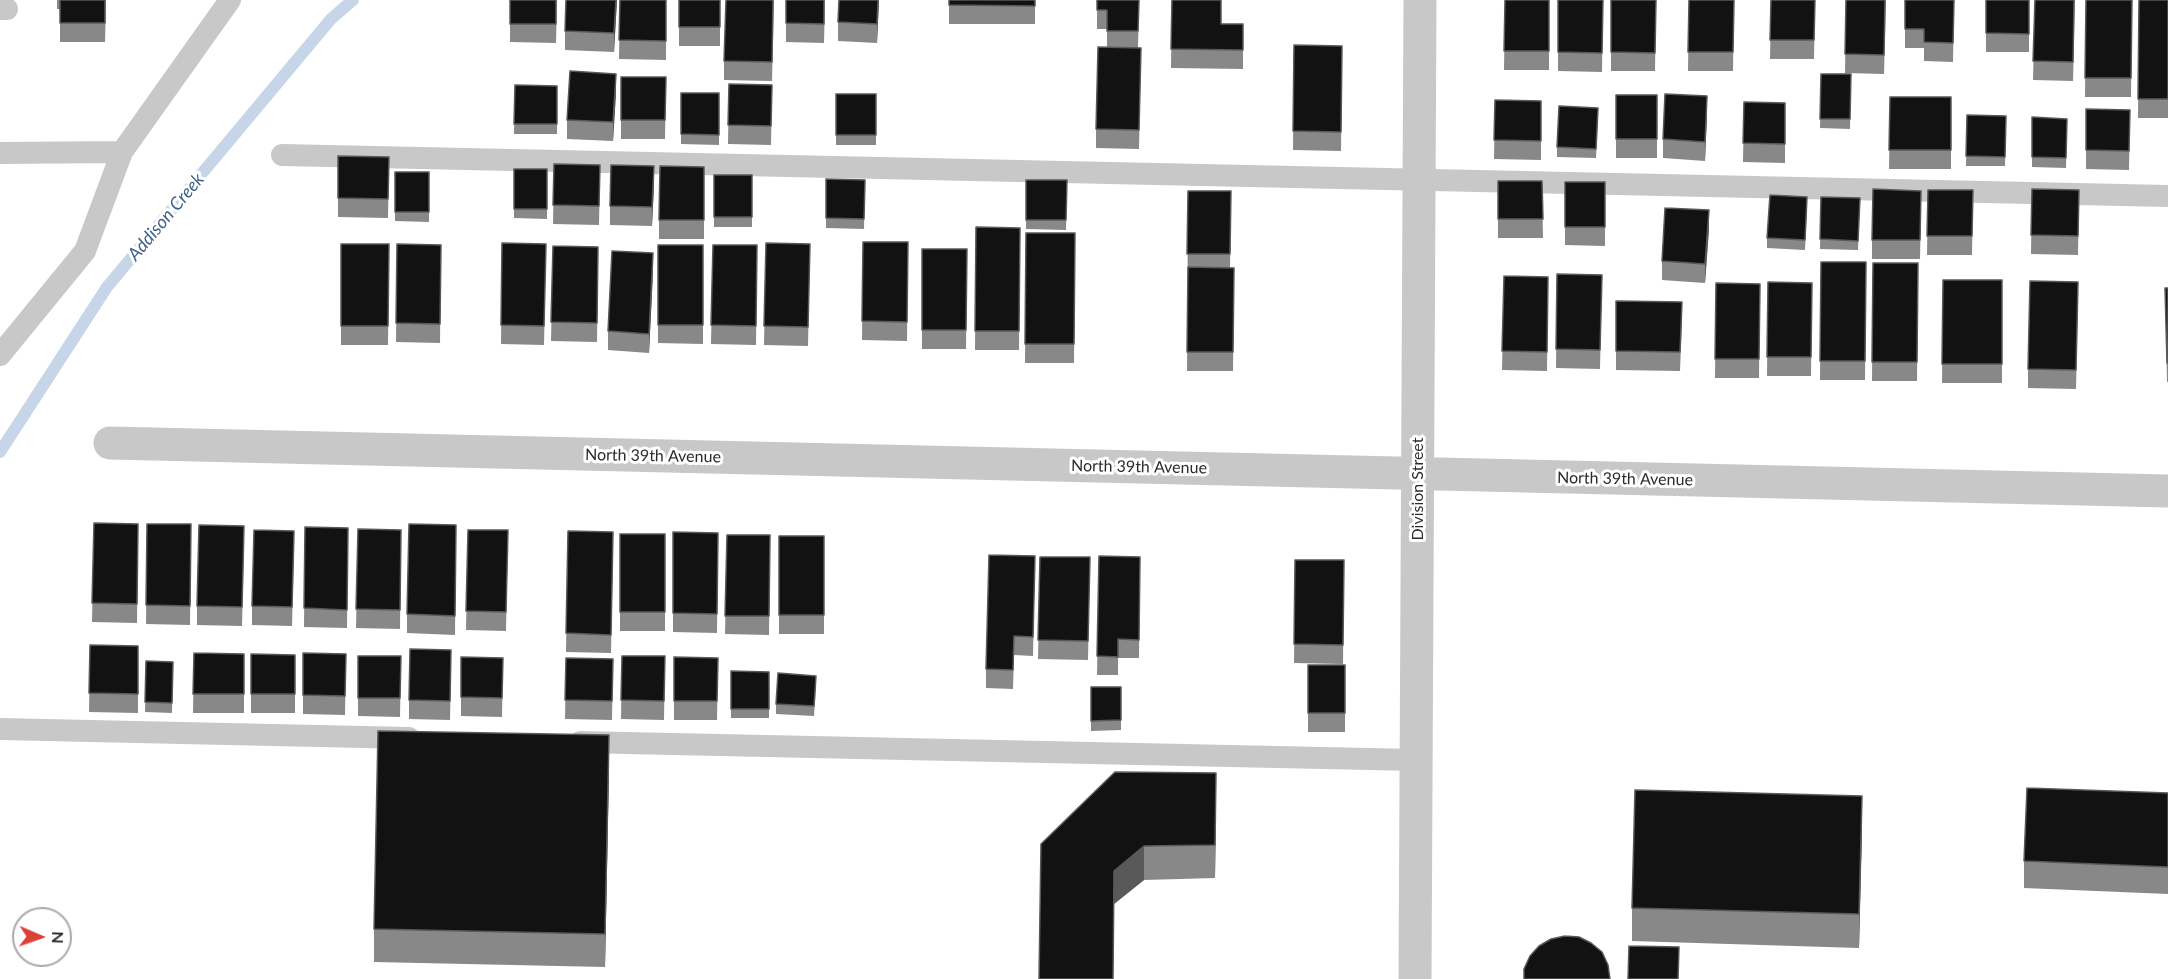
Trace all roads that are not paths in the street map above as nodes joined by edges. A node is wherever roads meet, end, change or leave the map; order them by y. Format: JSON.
{"nodes":[{"id":1,"x":230,"y":0,"type":"edge"},
{"id":2,"x":1420,"y":0,"type":"edge"},
{"id":3,"x":122,"y":152,"type":"junction"},
{"id":4,"x":0,"y":153,"type":"edge"},
{"id":5,"x":282,"y":155,"type":"dead end"},
{"id":6,"x":1419,"y":181,"type":"junction"},
{"id":7,"x":2168,"y":196,"type":"edge"},
{"id":8,"x":0,"y":355,"type":"edge"},
{"id":9,"x":110,"y":443,"type":"dead end"},
{"id":10,"x":1418,"y":474,"type":"junction"},
{"id":11,"x":2168,"y":491,"type":"edge"},
{"id":12,"x":0,"y":729,"type":"edge"},
{"id":13,"x":429,"y":738,"type":"edge"},
{"id":14,"x":559,"y":741,"type":"edge"},
{"id":15,"x":1416,"y":760,"type":"junction"},
{"id":16,"x":1415,"y":979,"type":"edge"}],
"edges":[{"from":1,"to":3,"type":"lane"},
{"from":2,"to":6,"type":"street","name":"Division Street"},
{"from":3,"to":4,"type":"lane"},
{"from":3,"to":8,"type":"lane"},
{"from":5,"to":6,"type":"lane"},
{"from":6,"to":7,"type":"lane"},
{"from":6,"to":10,"type":"street","name":"Division Street"},
{"from":9,"to":10,"type":"street","name":"North 39th Avenue"},
{"from":10,"to":11,"type":"street","name":"North 39th Avenue"},
{"from":10,"to":15,"type":"street","name":"Division Street"},
{"from":12,"to":13,"type":"lane"},
{"from":14,"to":15,"type":"lane"},
{"from":15,"to":16,"type":"street","name":"Division Street"}]}
